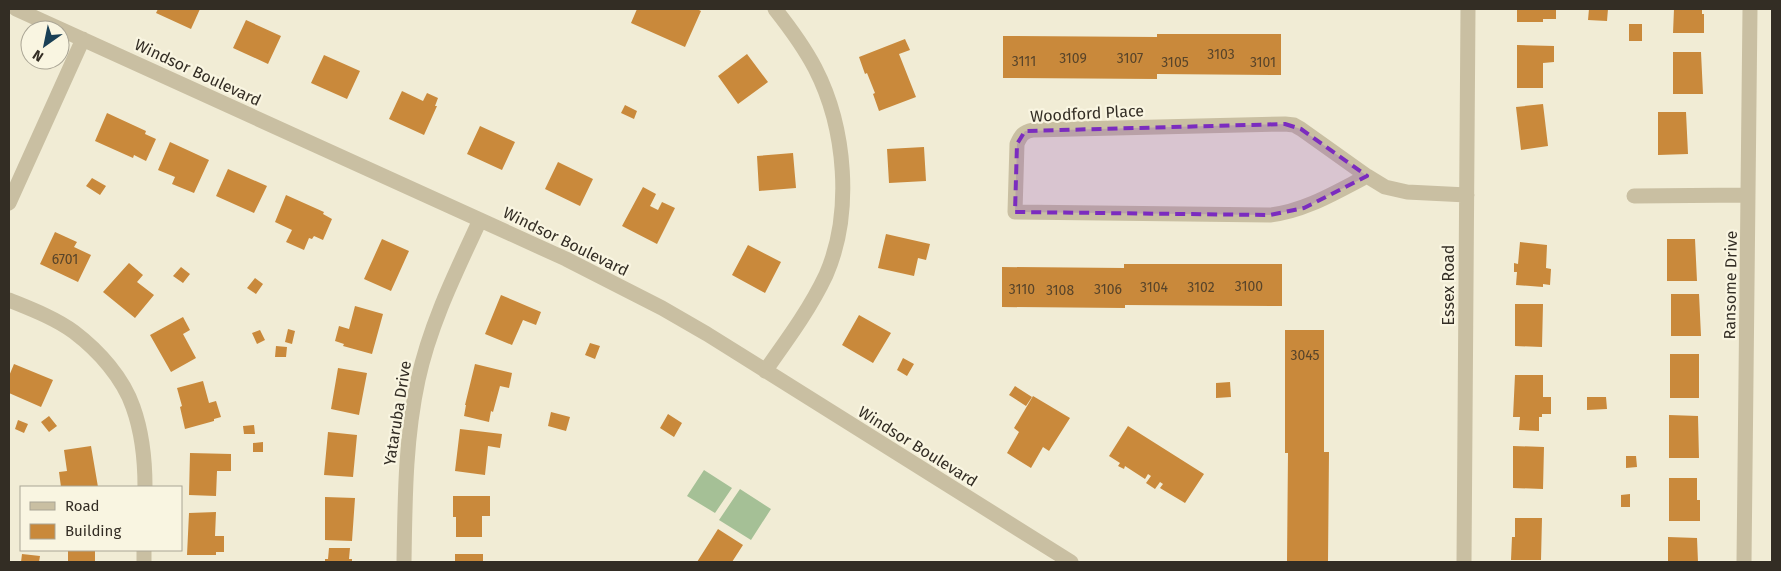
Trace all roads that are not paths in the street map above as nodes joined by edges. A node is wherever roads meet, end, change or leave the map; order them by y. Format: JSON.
{"nodes":[{"id":1,"x":16,"y":9,"type":"edge"},
{"id":2,"x":774,"y":9,"type":"edge"},
{"id":3,"x":1468,"y":9,"type":"edge"},
{"id":4,"x":1750,"y":9,"type":"edge"},
{"id":5,"x":83,"y":39,"type":"junction"},
{"id":6,"x":1367,"y":176,"type":"junction"},
{"id":7,"x":1467,"y":195,"type":"junction"},
{"id":8,"x":1748,"y":195,"type":"junction"},
{"id":9,"x":1634,"y":196,"type":"dead end"},
{"id":10,"x":9,"y":202,"type":"edge"},
{"id":11,"x":480,"y":220,"type":"junction"},
{"id":12,"x":9,"y":300,"type":"edge"},
{"id":13,"x":765,"y":371,"type":"junction"},
{"id":14,"x":144,"y":486,"type":"edge"},
{"id":15,"x":404,"y":562,"type":"edge"},
{"id":16,"x":1071,"y":562,"type":"edge"},
{"id":17,"x":1464,"y":562,"type":"edge"},
{"id":18,"x":1744,"y":562,"type":"edge"}],
"edges":[{"from":1,"to":5,"type":"street","name":"Windsor Boulevard"},
{"from":2,"to":13,"type":"street"},
{"from":3,"to":7,"type":"street","name":"Essex Road"},
{"from":4,"to":8,"type":"street","name":"Ransome Drive"},
{"from":5,"to":10,"type":"street"},
{"from":5,"to":11,"type":"street","name":"Windsor Boulevard"},
{"from":6,"to":6,"type":"street","name":"Woodford Place"},
{"from":6,"to":7,"type":"street","name":"Woodford Place"},
{"from":7,"to":17,"type":"street","name":"Essex Road"},
{"from":8,"to":9,"type":"street"},
{"from":8,"to":18,"type":"street","name":"Ransome Drive"},
{"from":11,"to":13,"type":"street","name":"Windsor Boulevard"},
{"from":11,"to":15,"type":"street","name":"Yataruba Drive"},
{"from":12,"to":14,"type":"street"},
{"from":13,"to":16,"type":"street","name":"Windsor Boulevard"}]}
